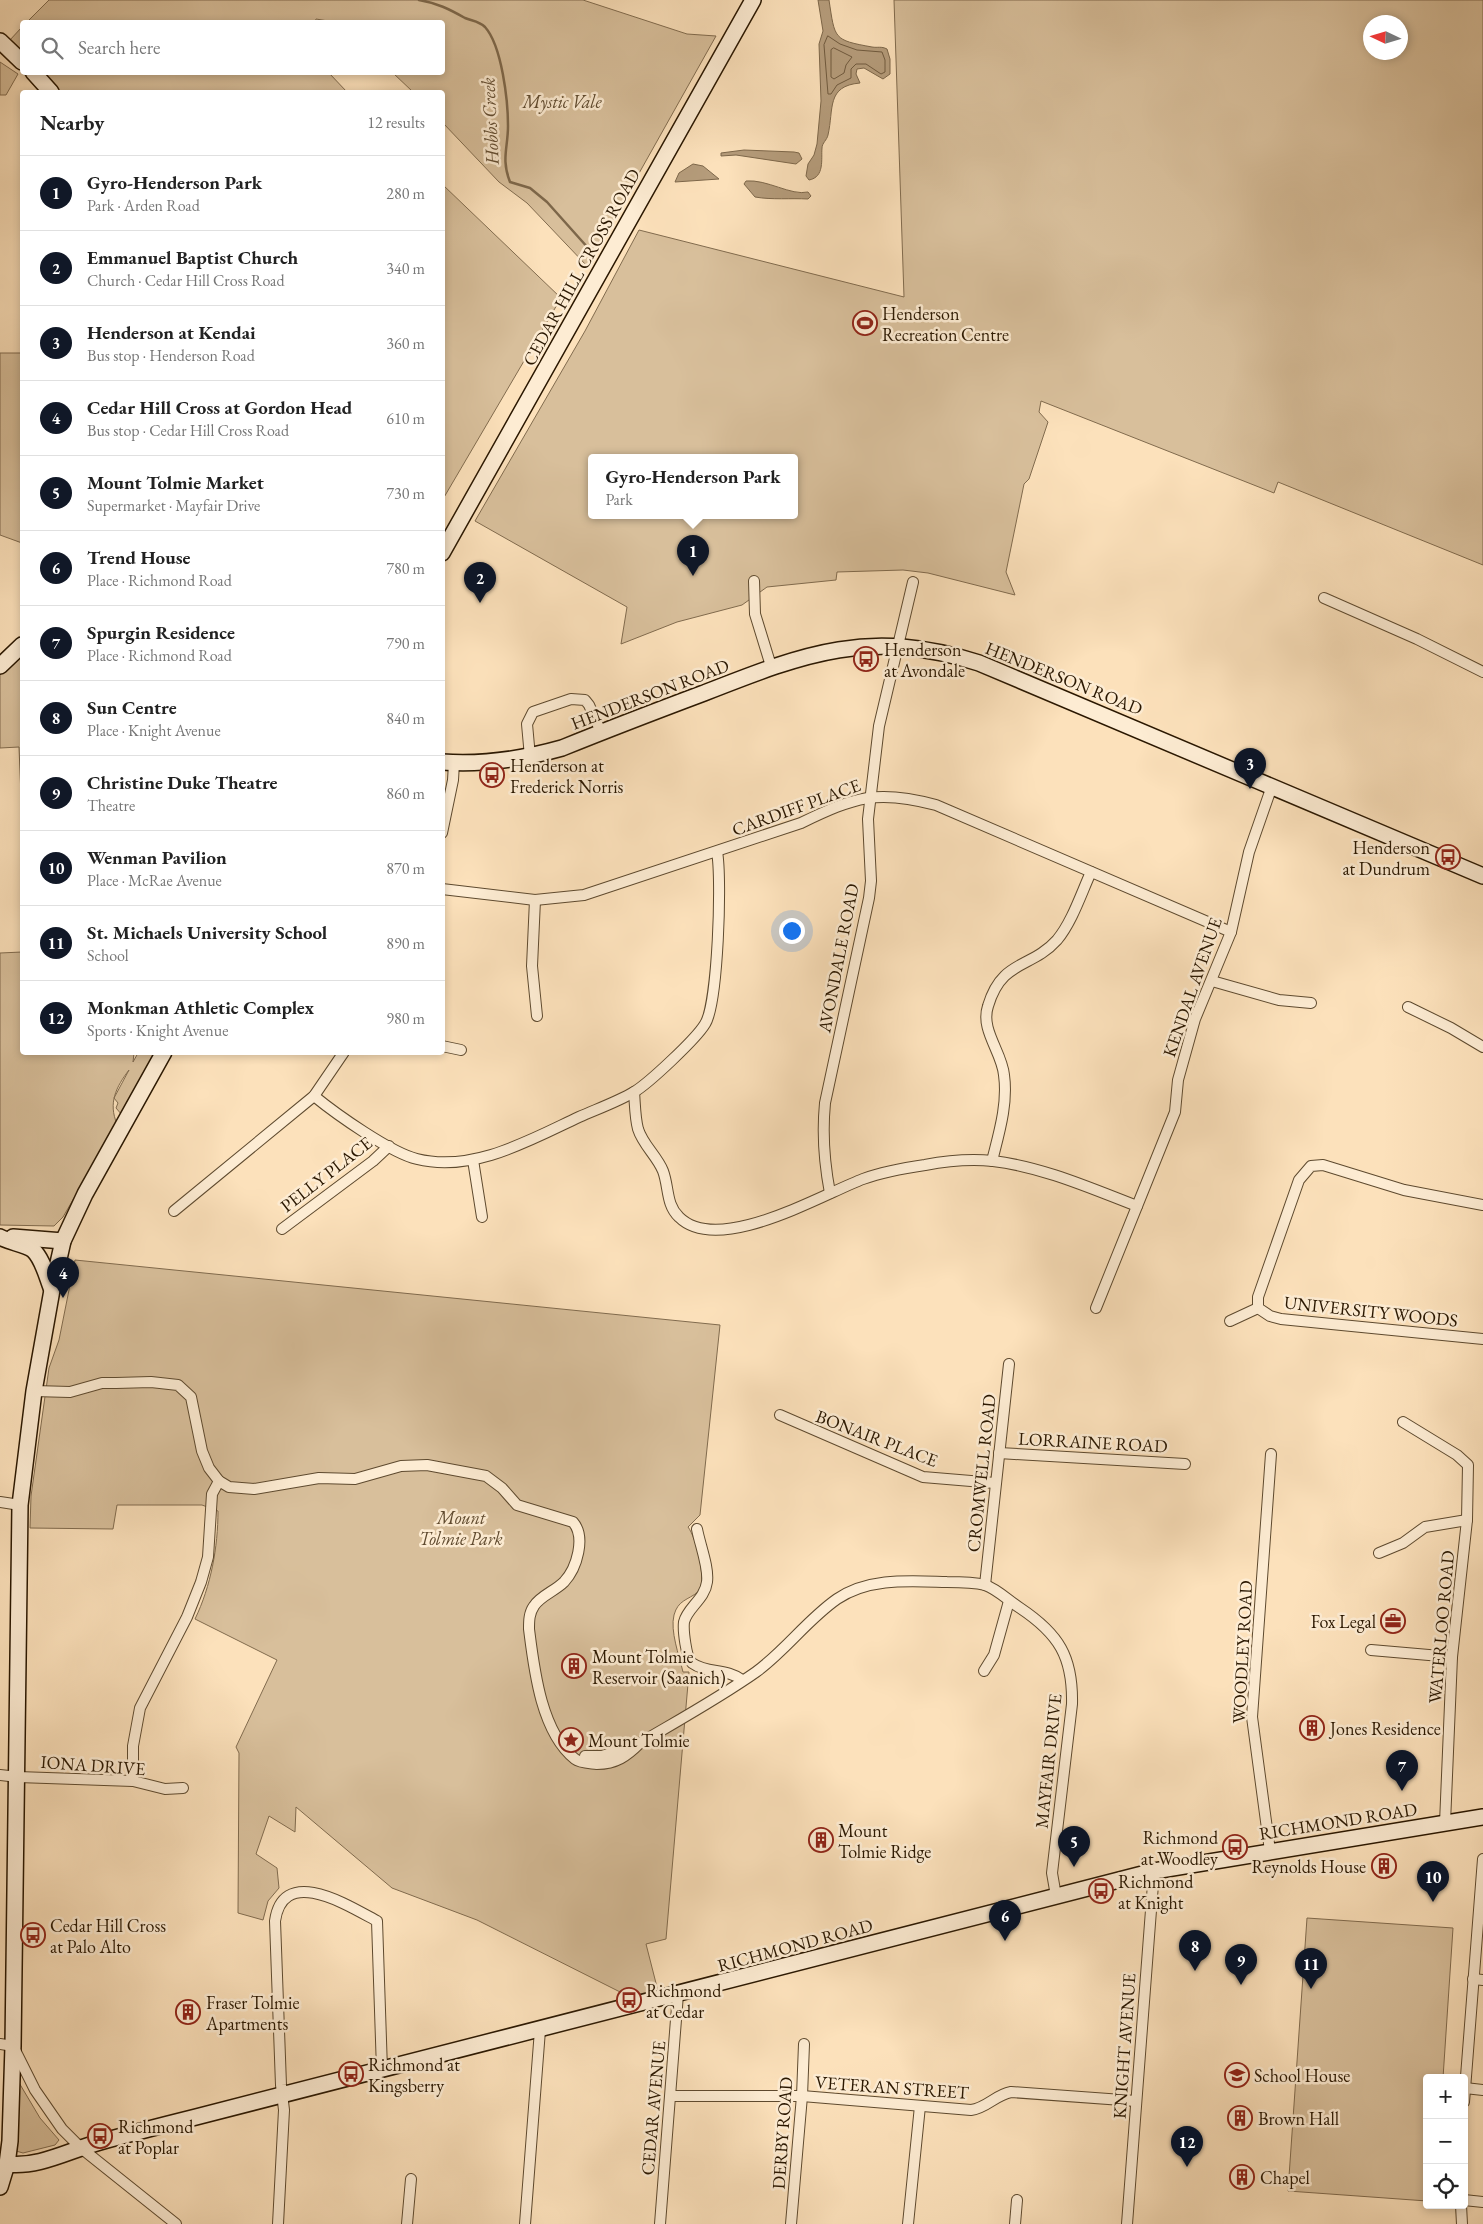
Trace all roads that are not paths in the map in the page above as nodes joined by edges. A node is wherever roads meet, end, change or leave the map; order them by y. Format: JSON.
{"nodes":[{"id":1,"x":753,"y":0,"type":"edge"},
{"id":2,"x":0,"y":41,"type":"edge"},
{"id":3,"x":20,"y":60,"type":"edge"},
{"id":4,"x":36,"y":75,"type":"edge"},
{"id":5,"x":49,"y":90,"type":"edge"},
{"id":6,"x":445,"y":548,"type":"edge"},
{"id":7,"x":754,"y":581,"type":"dead end"},
{"id":8,"x":912,"y":582,"type":"dead end"},
{"id":9,"x":1324,"y":598,"type":"dead end"},
{"id":10,"x":898,"y":646,"type":"junction"},
{"id":11,"x":20,"y":647,"type":"edge"},
{"id":12,"x":0,"y":666,"type":"edge"},
{"id":13,"x":771,"y":666,"type":"junction"},
{"id":14,"x":1483,"y":672,"type":"edge"},
{"id":15,"x":601,"y":732,"type":"junction"},
{"id":16,"x":530,"y":757,"type":"junction"},
{"id":17,"x":448,"y":762,"type":"edge"},
{"id":18,"x":1272,"y":786,"type":"junction"},
{"id":19,"x":871,"y":797,"type":"junction"},
{"id":20,"x":445,"y":798,"type":"edge"},
{"id":21,"x":717,"y":852,"type":"junction"},
{"id":22,"x":1090,"y":872,"type":"junction"},
{"id":23,"x":1483,"y":876,"type":"edge"},
{"id":24,"x":445,"y":889,"type":"edge"},
{"id":25,"x":535,"y":900,"type":"junction"},
{"id":26,"x":1231,"y":932,"type":"junction"},
{"id":27,"x":1212,"y":981,"type":"junction"},
{"id":28,"x":1311,"y":1003,"type":"dead end"},
{"id":29,"x":1408,"y":1007,"type":"dead end"},
{"id":30,"x":537,"y":1016,"type":"dead end"},
{"id":31,"x":445,"y":1047,"type":"edge"},
{"id":32,"x":1483,"y":1047,"type":"edge"},
{"id":33,"x":461,"y":1050,"type":"dead end"},
{"id":34,"x":162,"y":1055,"type":"edge"},
{"id":35,"x":342,"y":1055,"type":"edge"},
{"id":36,"x":634,"y":1092,"type":"junction"},
{"id":37,"x":314,"y":1096,"type":"junction"},
{"id":38,"x":389,"y":1146,"type":"junction"},
{"id":39,"x":473,"y":1160,"type":"junction"},
{"id":40,"x":992,"y":1161,"type":"junction"},
{"id":41,"x":830,"y":1193,"type":"junction"},
{"id":42,"x":1137,"y":1206,"type":"junction"},
{"id":43,"x":1483,"y":1206,"type":"edge"},
{"id":44,"x":174,"y":1212,"type":"dead end"},
{"id":45,"x":482,"y":1217,"type":"dead end"},
{"id":46,"x":282,"y":1229,"type":"dead end"},
{"id":47,"x":0,"y":1237,"type":"edge"},
{"id":48,"x":64,"y":1241,"type":"junction"},
{"id":49,"x":52,"y":1290,"type":"junction"},
{"id":50,"x":1096,"y":1308,"type":"dead end"},
{"id":51,"x":1258,"y":1308,"type":"junction"},
{"id":52,"x":1230,"y":1321,"type":"dead end"},
{"id":53,"x":1483,"y":1339,"type":"edge"},
{"id":54,"x":1009,"y":1364,"type":"dead end"},
{"id":55,"x":34,"y":1391,"type":"junction"},
{"id":56,"x":780,"y":1415,"type":"dead end"},
{"id":57,"x":1403,"y":1422,"type":"dead end"},
{"id":58,"x":999,"y":1453,"type":"junction"},
{"id":59,"x":1271,"y":1454,"type":"dead end"},
{"id":60,"x":1185,"y":1464,"type":"dead end"},
{"id":61,"x":219,"y":1481,"type":"junction"},
{"id":62,"x":995,"y":1484,"type":"junction"},
{"id":63,"x":0,"y":1502,"type":"edge"},
{"id":64,"x":20,"y":1505,"type":"junction"},
{"id":65,"x":1467,"y":1520,"type":"junction"},
{"id":66,"x":697,"y":1530,"type":"dead end"},
{"id":67,"x":1380,"y":1553,"type":"dead end"},
{"id":68,"x":986,"y":1586,"type":"junction"},
{"id":69,"x":1009,"y":1601,"type":"junction"},
{"id":70,"x":1371,"y":1650,"type":"dead end"},
{"id":71,"x":1452,"y":1657,"type":"junction"},
{"id":72,"x":984,"y":1670,"type":"dead end"},
{"id":73,"x":742,"y":1680,"type":"junction"},
{"id":74,"x":0,"y":1775,"type":"edge"},
{"id":75,"x":18,"y":1777,"type":"junction"},
{"id":76,"x":133,"y":1781,"type":"junction"},
{"id":77,"x":183,"y":1788,"type":"dead end"},
{"id":78,"x":1483,"y":1817,"type":"edge"},
{"id":79,"x":1445,"y":1823,"type":"junction"},
{"id":80,"x":1270,"y":1850,"type":"junction"},
{"id":81,"x":1483,"y":1860,"type":"edge"},
{"id":82,"x":1154,"y":1872,"type":"junction"},
{"id":83,"x":1056,"y":1896,"type":"junction"},
{"id":84,"x":1478,"y":1979,"type":"edge"},
{"id":85,"x":678,"y":1994,"type":"junction"},
{"id":86,"x":540,"y":2030,"type":"junction"},
{"id":87,"x":804,"y":2044,"type":"dead end"},
{"id":88,"x":7,"y":2045,"type":"edge"},
{"id":89,"x":382,"y":2070,"type":"junction"},
{"id":90,"x":1467,"y":2074,"type":"edge"},
{"id":91,"x":1468,"y":2088,"type":"edge"},
{"id":92,"x":1483,"y":2090,"type":"edge"},
{"id":93,"x":284,"y":2094,"type":"junction"},
{"id":94,"x":671,"y":2096,"type":"junction"},
{"id":95,"x":802,"y":2096,"type":"junction"},
{"id":96,"x":1136,"y":2102,"type":"junction"},
{"id":97,"x":920,"y":2106,"type":"junction"},
{"id":98,"x":81,"y":2148,"type":"junction"},
{"id":99,"x":4,"y":2164,"type":"edge"},
{"id":100,"x":411,"y":2179,"type":"dead end"},
{"id":101,"x":0,"y":2187,"type":"edge"},
{"id":102,"x":1017,"y":2200,"type":"dead end"},
{"id":103,"x":1468,"y":2200,"type":"edge"},
{"id":104,"x":1483,"y":2202,"type":"edge"},
{"id":105,"x":1461,"y":2209,"type":"edge"},
{"id":106,"x":176,"y":2224,"type":"edge"},
{"id":107,"x":278,"y":2224,"type":"edge"},
{"id":108,"x":406,"y":2224,"type":"edge"},
{"id":109,"x":525,"y":2224,"type":"edge"},
{"id":110,"x":660,"y":2224,"type":"edge"},
{"id":111,"x":791,"y":2224,"type":"edge"},
{"id":112,"x":908,"y":2224,"type":"edge"},
{"id":113,"x":1016,"y":2224,"type":"edge"},
{"id":114,"x":1127,"y":2224,"type":"edge"},
{"id":115,"x":1462,"y":2224,"type":"edge"}],
"edges":[{"from":1,"to":6,"type":"main road","name":"CEDAR HILL CROSS ROAD"},
{"from":2,"to":3,"type":"main road"},
{"from":4,"to":5,"type":"main road"},
{"from":7,"to":13,"type":"street"},
{"from":8,"to":10,"type":"street","name":"AVONDALE ROAD"},
{"from":9,"to":14,"type":"street"},
{"from":10,"to":13,"type":"main road","name":"HENDERSON ROAD"},
{"from":10,"to":18,"type":"main road","name":"HENDERSON ROAD"},
{"from":10,"to":19,"type":"street","name":"AVONDALE ROAD"},
{"from":11,"to":12,"type":"main road"},
{"from":13,"to":15,"type":"main road","name":"HENDERSON ROAD"},
{"from":15,"to":16,"type":"main road","name":"HENDERSON ROAD"},
{"from":15,"to":16,"type":"street"},
{"from":16,"to":17,"type":"main road","name":"HENDERSON ROAD"},
{"from":17,"to":20,"type":"street"},
{"from":18,"to":23,"type":"main road","name":"HENDERSON ROAD"},
{"from":18,"to":26,"type":"street","name":"KENDAL AVENUE"},
{"from":19,"to":21,"type":"street","name":"CARDIFF PLACE"},
{"from":19,"to":22,"type":"street","name":"CARDIFF PLACE"},
{"from":19,"to":41,"type":"street","name":"AVONDALE ROAD"},
{"from":21,"to":25,"type":"street","name":"CARDIFF PLACE"},
{"from":21,"to":36,"type":"street"},
{"from":22,"to":26,"type":"street","name":"CARDIFF PLACE"},
{"from":22,"to":40,"type":"street"},
{"from":24,"to":25,"type":"street","name":"CARDIFF PLACE"},
{"from":25,"to":30,"type":"street"},
{"from":26,"to":27,"type":"street","name":"KENDAL AVENUE"},
{"from":27,"to":28,"type":"street"},
{"from":27,"to":42,"type":"street","name":"KENDAL AVENUE"},
{"from":29,"to":32,"type":"street"},
{"from":31,"to":33,"type":"street"},
{"from":34,"to":48,"type":"main road"},
{"from":35,"to":37,"type":"street"},
{"from":36,"to":39,"type":"street"},
{"from":36,"to":41,"type":"street"},
{"from":37,"to":38,"type":"street"},
{"from":37,"to":44,"type":"street"},
{"from":38,"to":39,"type":"street"},
{"from":38,"to":46,"type":"street","name":"PELLY PLACE"},
{"from":39,"to":45,"type":"street"},
{"from":40,"to":41,"type":"street"},
{"from":40,"to":42,"type":"street"},
{"from":42,"to":50,"type":"street","name":"KENDAL AVENUE"},
{"from":43,"to":51,"type":"street","name":"UNIVERSITY WOODS"},
{"from":47,"to":48,"type":"main road"},
{"from":47,"to":49,"type":"main road"},
{"from":48,"to":49,"type":"main road"},
{"from":49,"to":55,"type":"main road"},
{"from":51,"to":52,"type":"street","name":"UNIVERSITY WOODS"},
{"from":51,"to":53,"type":"street","name":"UNIVERSITY WOODS"},
{"from":54,"to":58,"type":"street","name":"CROMWELL ROAD"},
{"from":55,"to":61,"type":"street"},
{"from":55,"to":64,"type":"main road"},
{"from":56,"to":62,"type":"street","name":"BONAIR PLACE"},
{"from":57,"to":65,"type":"street","name":"WATERLOO ROAD"},
{"from":58,"to":60,"type":"street","name":"LORRAINE ROAD"},
{"from":58,"to":62,"type":"street","name":"CROMWELL ROAD"},
{"from":59,"to":80,"type":"street","name":"WOODLEY ROAD"},
{"from":61,"to":73,"type":"street","name":"MAYFAIR DRIVE"},
{"from":61,"to":76,"type":"street"},
{"from":62,"to":68,"type":"street","name":"CROMWELL ROAD"},
{"from":63,"to":64,"type":"street"},
{"from":64,"to":75,"type":"main road"},
{"from":65,"to":67,"type":"street"},
{"from":65,"to":71,"type":"street","name":"WATERLOO ROAD"},
{"from":66,"to":73,"type":"street"},
{"from":68,"to":69,"type":"street","name":"MAYFAIR DRIVE"},
{"from":68,"to":73,"type":"street","name":"MAYFAIR DRIVE"},
{"from":69,"to":72,"type":"street"},
{"from":69,"to":83,"type":"street","name":"MAYFAIR DRIVE"},
{"from":70,"to":71,"type":"street"},
{"from":71,"to":79,"type":"street","name":"WATERLOO ROAD"},
{"from":74,"to":75,"type":"street","name":"IONA DRIVE"},
{"from":75,"to":76,"type":"street","name":"IONA DRIVE"},
{"from":75,"to":88,"type":"main road"},
{"from":76,"to":77,"type":"street","name":"IONA DRIVE"},
{"from":78,"to":79,"type":"main road","name":"RICHMOND ROAD"},
{"from":79,"to":80,"type":"main road","name":"RICHMOND ROAD"},
{"from":80,"to":82,"type":"main road","name":"RICHMOND ROAD"},
{"from":81,"to":84,"type":"street"},
{"from":82,"to":83,"type":"main road","name":"RICHMOND ROAD"},
{"from":82,"to":96,"type":"street","name":"KNIGHT AVENUE"},
{"from":83,"to":85,"type":"main road","name":"RICHMOND ROAD"},
{"from":84,"to":90,"type":"street"},
{"from":85,"to":86,"type":"main road","name":"RICHMOND ROAD"},
{"from":85,"to":94,"type":"street","name":"CEDAR AVENUE"},
{"from":86,"to":89,"type":"main road","name":"RICHMOND ROAD"},
{"from":86,"to":109,"type":"street"},
{"from":87,"to":95,"type":"street","name":"DERBY ROAD"},
{"from":88,"to":98,"type":"street"},
{"from":88,"to":99,"type":"main road"},
{"from":89,"to":93,"type":"main road","name":"RICHMOND ROAD"},
{"from":89,"to":93,"type":"street"},
{"from":91,"to":92,"type":"street"},
{"from":93,"to":98,"type":"main road","name":"RICHMOND ROAD"},
{"from":93,"to":107,"type":"street"},
{"from":94,"to":95,"type":"street","name":"VETERAN STREET"},
{"from":94,"to":110,"type":"street","name":"CEDAR AVENUE"},
{"from":95,"to":97,"type":"street","name":"VETERAN STREET"},
{"from":95,"to":111,"type":"street","name":"DERBY ROAD"},
{"from":96,"to":97,"type":"street","name":"VETERAN STREET"},
{"from":96,"to":114,"type":"street","name":"KNIGHT AVENUE"},
{"from":97,"to":112,"type":"street"},
{"from":98,"to":99,"type":"main road","name":"RICHMOND ROAD"},
{"from":98,"to":106,"type":"street"},
{"from":99,"to":101,"type":"main road"},
{"from":100,"to":108,"type":"street"},
{"from":102,"to":113,"type":"street"},
{"from":103,"to":104,"type":"street"},
{"from":105,"to":115,"type":"street"}]}
